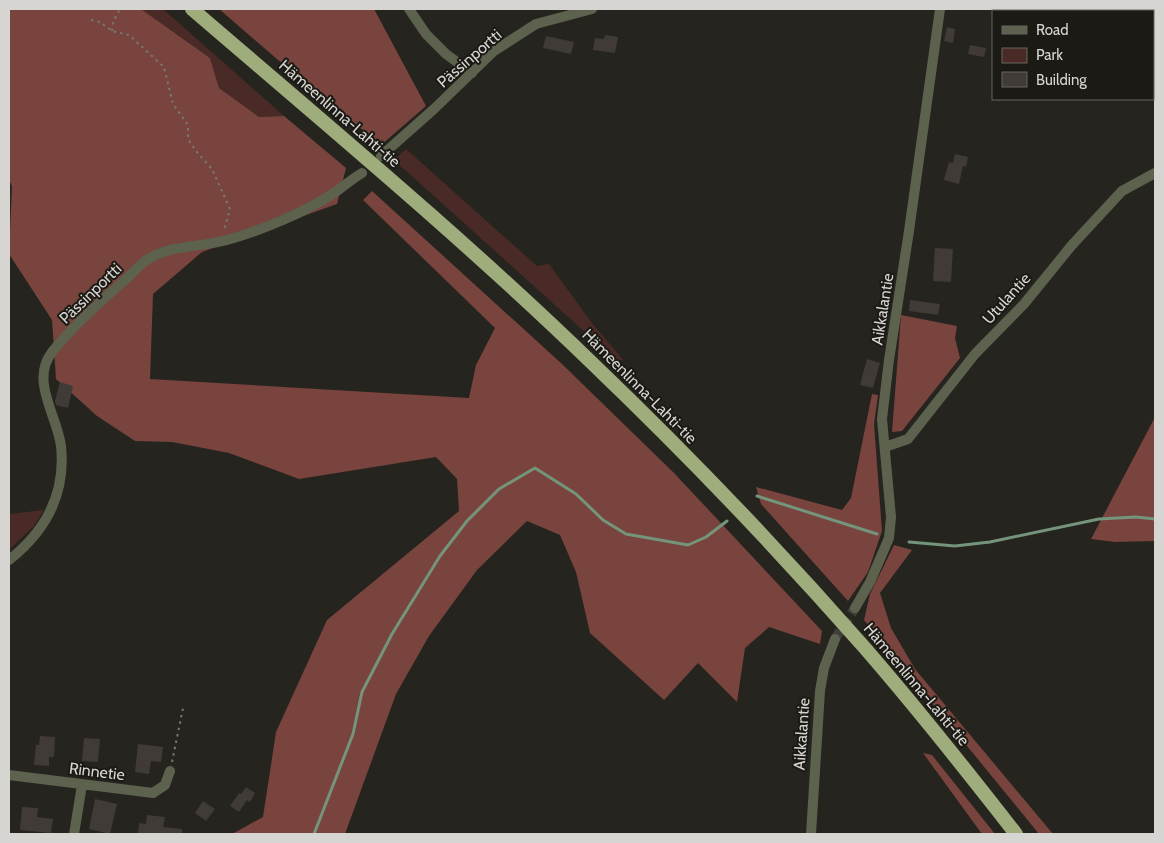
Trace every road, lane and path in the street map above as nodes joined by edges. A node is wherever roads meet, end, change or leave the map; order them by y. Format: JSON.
{"nodes":[{"id":1,"x":120,"y":9,"type":"edge"},
{"id":2,"x":192,"y":9,"type":"edge"},
{"id":3,"x":409,"y":9,"type":"edge"},
{"id":4,"x":592,"y":9,"type":"edge"},
{"id":5,"x":940,"y":9,"type":"edge"},
{"id":6,"x":91,"y":20,"type":"dead end"},
{"id":7,"x":112,"y":31,"type":"junction"},
{"id":8,"x":472,"y":72,"type":"junction"},
{"id":9,"x":381,"y":156,"type":"dead end"},
{"id":10,"x":362,"y":172,"type":"dead end"},
{"id":11,"x":1155,"y":173,"type":"edge"},
{"id":12,"x":220,"y":242,"type":"junction"},
{"id":13,"x":885,"y":447,"type":"junction"},
{"id":14,"x":9,"y":560,"type":"edge"},
{"id":15,"x":855,"y":608,"type":"tunnel mouth"},
{"id":16,"x":836,"y":639,"type":"tunnel mouth"},
{"id":17,"x":183,"y":708,"type":"dead end"},
{"id":18,"x":170,"y":770,"type":"joint"},
{"id":19,"x":9,"y":775,"type":"edge"},
{"id":20,"x":82,"y":785,"type":"junction"},
{"id":21,"x":74,"y":834,"type":"edge"},
{"id":22,"x":811,"y":834,"type":"edge"},
{"id":23,"x":1016,"y":834,"type":"edge"}],
"edges":[{"from":1,"to":7,"type":"path"},
{"from":2,"to":23,"type":"highway","name":"Hämeenlinna-Lahti-tie"},
{"from":3,"to":8,"type":"street"},
{"from":4,"to":8,"type":"street","name":"Pässinportti"},
{"from":5,"to":13,"type":"street","name":"Aikkalantie"},
{"from":6,"to":7,"type":"path"},
{"from":7,"to":12,"type":"path"},
{"from":8,"to":9,"type":"street","name":"Pässinportti"},
{"from":10,"to":12,"type":"street","name":"Pässinportti"},
{"from":11,"to":13,"type":"street","name":"Utulantie"},
{"from":12,"to":14,"type":"street","name":"Pässinportti"},
{"from":13,"to":15,"type":"street","name":"Aikkalantie"},
{"from":16,"to":22,"type":"street","name":"Aikkalantie"},
{"from":17,"to":18,"type":"path"},
{"from":18,"to":20,"type":"street","name":"Rinnetie"},
{"from":19,"to":20,"type":"street","name":"Rinnetie"},
{"from":20,"to":21,"type":"street"}]}
